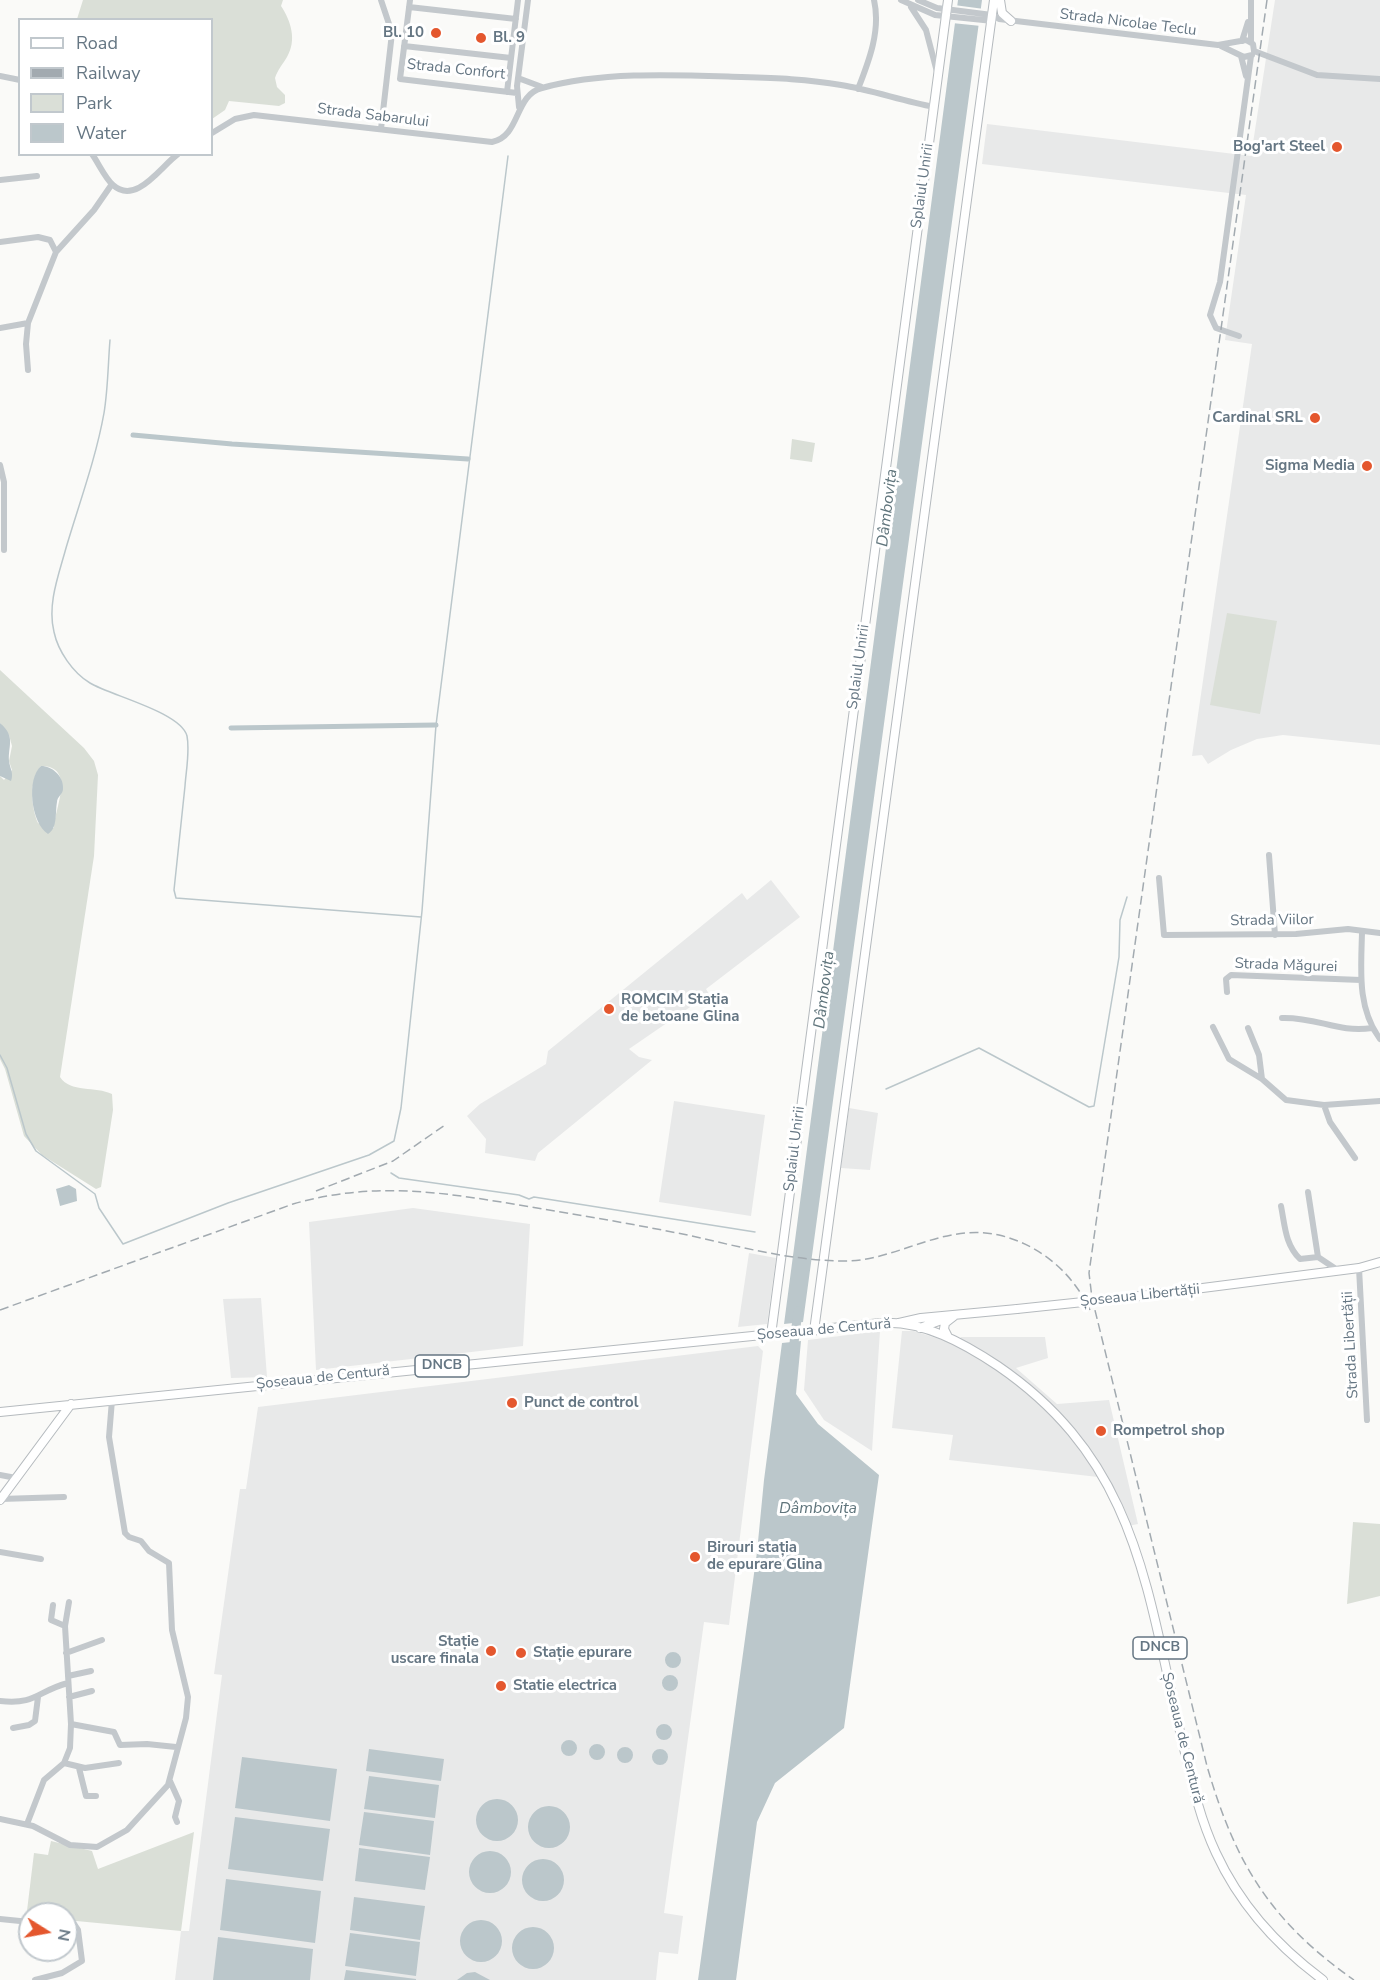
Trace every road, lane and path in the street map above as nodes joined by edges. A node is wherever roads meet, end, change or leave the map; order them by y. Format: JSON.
{"nodes":[{"id":1,"x":381,"y":0,"type":"edge"},
{"id":2,"x":518,"y":0,"type":"edge"},
{"id":3,"x":528,"y":0,"type":"edge"},
{"id":4,"x":877,"y":0,"type":"edge"},
{"id":5,"x":902,"y":0,"type":"edge"},
{"id":6,"x":918,"y":0,"type":"edge"},
{"id":7,"x":948,"y":0,"type":"edge"},
{"id":8,"x":994,"y":0,"type":"edge"},
{"id":9,"x":1000,"y":0,"type":"edge"},
{"id":10,"x":1251,"y":0,"type":"edge"},
{"id":11,"x":409,"y":3,"type":"edge"},
{"id":12,"x":909,"y":4,"type":"junction"},
{"id":13,"x":948,"y":13,"type":"junction"},
{"id":14,"x":991,"y":18,"type":"junction"},
{"id":15,"x":1249,"y":18,"type":"junction"},
{"id":16,"x":516,"y":19,"type":"junction"},
{"id":17,"x":1011,"y":21,"type":"junction"},
{"id":18,"x":1241,"y":42,"type":"junction"},
{"id":19,"x":1251,"y":42,"type":"junction"},
{"id":20,"x":1218,"y":45,"type":"junction"},
{"id":21,"x":404,"y":46,"type":"junction"},
{"id":22,"x":1240,"y":54,"type":"junction"},
{"id":23,"x":1252,"y":54,"type":"junction"},
{"id":24,"x":511,"y":58,"type":"junction"},
{"id":25,"x":0,"y":75,"type":"edge"},
{"id":26,"x":518,"y":78,"type":"junction"},
{"id":27,"x":1380,"y":79,"type":"edge"},
{"id":28,"x":18,"y":80,"type":"edge"},
{"id":29,"x":938,"y":80,"type":"junction"},
{"id":30,"x":1247,"y":82,"type":"junction"},
{"id":31,"x":543,"y":88,"type":"junction"},
{"id":32,"x":858,"y":88,"type":"junction"},
{"id":33,"x":517,"y":89,"type":"junction"},
{"id":34,"x":507,"y":92,"type":"junction"},
{"id":35,"x":530,"y":93,"type":"junction"},
{"id":36,"x":934,"y":107,"type":"junction"},
{"id":37,"x":519,"y":111,"type":"junction"},
{"id":38,"x":381,"y":129,"type":"junction"},
{"id":39,"x":213,"y":132,"type":"edge"},
{"id":40,"x":93,"y":156,"type":"edge"},
{"id":41,"x":176,"y":156,"type":"edge"},
{"id":42,"x":37,"y":176,"type":"dead end"},
{"id":43,"x":0,"y":180,"type":"edge"},
{"id":44,"x":112,"y":184,"type":"junction"},
{"id":45,"x":0,"y":242,"type":"edge"},
{"id":46,"x":56,"y":252,"type":"junction"},
{"id":47,"x":28,"y":323,"type":"junction"},
{"id":48,"x":0,"y":328,"type":"edge"},
{"id":49,"x":1239,"y":336,"type":"dead end"},
{"id":50,"x":28,"y":370,"type":"dead end"},
{"id":51,"x":0,"y":465,"type":"edge"},
{"id":52,"x":4,"y":550,"type":"dead end"},
{"id":53,"x":1269,"y":855,"type":"dead end"},
{"id":54,"x":1159,"y":878,"type":"dead end"},
{"id":55,"x":1362,"y":933,"type":"junction"},
{"id":56,"x":1380,"y":933,"type":"edge"},
{"id":57,"x":1275,"y":934,"type":"junction"},
{"id":58,"x":1361,"y":980,"type":"junction"},
{"id":59,"x":1227,"y":992,"type":"dead end"},
{"id":60,"x":1282,"y":1018,"type":"dead end"},
{"id":61,"x":1213,"y":1027,"type":"dead end"},
{"id":62,"x":1248,"y":1028,"type":"dead end"},
{"id":63,"x":1372,"y":1028,"type":"junction"},
{"id":64,"x":1380,"y":1039,"type":"edge"},
{"id":65,"x":1262,"y":1079,"type":"junction"},
{"id":66,"x":1380,"y":1101,"type":"edge"},
{"id":67,"x":1324,"y":1105,"type":"junction"},
{"id":68,"x":1355,"y":1158,"type":"dead end"},
{"id":69,"x":1308,"y":1192,"type":"dead end"},
{"id":70,"x":1281,"y":1206,"type":"dead end"},
{"id":71,"x":1318,"y":1257,"type":"junction"},
{"id":72,"x":1380,"y":1262,"type":"edge"},
{"id":73,"x":1359,"y":1268,"type":"junction"},
{"id":74,"x":1339,"y":1271,"type":"junction"},
{"id":75,"x":818,"y":1305,"type":"junction"},
{"id":76,"x":958,"y":1315,"type":"junction"},
{"id":77,"x":948,"y":1318,"type":"junction"},
{"id":78,"x":898,"y":1324,"type":"junction"},
{"id":79,"x":920,"y":1328,"type":"junction"},
{"id":80,"x":837,"y":1329,"type":"junction"},
{"id":81,"x":814,"y":1331,"type":"junction"},
{"id":82,"x":771,"y":1335,"type":"junction"},
{"id":83,"x":949,"y":1338,"type":"junction"},
{"id":84,"x":112,"y":1400,"type":"junction"},
{"id":85,"x":71,"y":1404,"type":"junction"},
{"id":86,"x":0,"y":1412,"type":"edge"},
{"id":87,"x":1368,"y":1420,"type":"dead end"},
{"id":88,"x":0,"y":1475,"type":"edge"},
{"id":89,"x":16,"y":1478,"type":"junction"},
{"id":90,"x":64,"y":1497,"type":"dead end"},
{"id":91,"x":0,"y":1499,"type":"edge"},
{"id":92,"x":0,"y":1552,"type":"edge"},
{"id":93,"x":41,"y":1559,"type":"dead end"},
{"id":94,"x":69,"y":1602,"type":"dead end"},
{"id":95,"x":53,"y":1605,"type":"dead end"},
{"id":96,"x":64,"y":1626,"type":"junction"},
{"id":97,"x":102,"y":1640,"type":"dead end"},
{"id":98,"x":66,"y":1653,"type":"junction"},
{"id":99,"x":91,"y":1671,"type":"dead end"},
{"id":100,"x":68,"y":1679,"type":"junction"},
{"id":101,"x":92,"y":1690,"type":"dead end"},
{"id":102,"x":38,"y":1697,"type":"junction"},
{"id":103,"x":69,"y":1697,"type":"junction"},
{"id":104,"x":0,"y":1701,"type":"edge"},
{"id":105,"x":71,"y":1724,"type":"junction"},
{"id":106,"x":13,"y":1728,"type":"dead end"},
{"id":107,"x":176,"y":1747,"type":"junction"},
{"id":108,"x":64,"y":1763,"type":"junction"},
{"id":109,"x":119,"y":1764,"type":"dead end"},
{"id":110,"x":79,"y":1768,"type":"junction"},
{"id":111,"x":170,"y":1781,"type":"junction"},
{"id":112,"x":96,"y":1796,"type":"dead end"},
{"id":113,"x":0,"y":1819,"type":"edge"},
{"id":114,"x":177,"y":1822,"type":"dead end"},
{"id":115,"x":27,"y":1824,"type":"junction"},
{"id":116,"x":0,"y":1919,"type":"edge"},
{"id":117,"x":18,"y":1921,"type":"edge"},
{"id":118,"x":78,"y":1929,"type":"edge"},
{"id":119,"x":35,"y":1980,"type":"edge"},
{"id":120,"x":1323,"y":1980,"type":"edge"}],
"edges":[{"from":1,"to":38,"type":"street"},
{"from":2,"to":16,"type":"street","name":"Strada Confort"},
{"from":3,"to":26,"type":"street"},
{"from":4,"to":32,"type":"street"},
{"from":5,"to":12,"type":"street"},
{"from":6,"to":13,"type":"street"},
{"from":7,"to":13,"type":"main road","name":"Splaiul Unirii"},
{"from":8,"to":14,"type":"main road"},
{"from":9,"to":17,"type":"main road"},
{"from":10,"to":15,"type":"street"},
{"from":11,"to":16,"type":"street","name":"Strada Confort"},
{"from":11,"to":21,"type":"street","name":"Strada Confort"},
{"from":12,"to":13,"type":"street"},
{"from":12,"to":29,"type":"street"},
{"from":13,"to":14,"type":"street","name":"Strada Nicolae Teclu"},
{"from":13,"to":29,"type":"main road","name":"Splaiul Unirii"},
{"from":14,"to":17,"type":"street","name":"Strada Nicolae Teclu"},
{"from":14,"to":75,"type":"main road"},
{"from":15,"to":18,"type":"street"},
{"from":15,"to":19,"type":"street"},
{"from":16,"to":24,"type":"street","name":"Strada Confort"},
{"from":17,"to":20,"type":"street","name":"Strada Nicolae Teclu"},
{"from":18,"to":19,"type":"street","name":"Strada Nicolae Teclu"},
{"from":18,"to":20,"type":"street","name":"Strada Nicolae Teclu"},
{"from":18,"to":22,"type":"street"},
{"from":19,"to":23,"type":"street"},
{"from":20,"to":22,"type":"street","name":"Strada Nicolae Teclu"},
{"from":21,"to":24,"type":"street","name":"Strada Confort"},
{"from":21,"to":34,"type":"street","name":"Strada Confort"},
{"from":22,"to":23,"type":"street","name":"Strada Nicolae Teclu"},
{"from":22,"to":30,"type":"street"},
{"from":23,"to":27,"type":"street","name":"Strada Nicolae Teclu"},
{"from":23,"to":30,"type":"street"},
{"from":24,"to":34,"type":"street","name":"Strada Confort"},
{"from":25,"to":28,"type":"street"},
{"from":26,"to":31,"type":"street"},
{"from":26,"to":33,"type":"street"},
{"from":29,"to":36,"type":"main road","name":"Splaiul Unirii"},
{"from":30,"to":49,"type":"street"},
{"from":31,"to":32,"type":"street"},
{"from":31,"to":35,"type":"street"},
{"from":32,"to":36,"type":"street"},
{"from":33,"to":34,"type":"street"},
{"from":33,"to":35,"type":"street"},
{"from":33,"to":37,"type":"street"},
{"from":35,"to":37,"type":"street","name":"Strada Sabarului"},
{"from":36,"to":82,"type":"main road","name":"Splaiul Unirii"},
{"from":37,"to":38,"type":"street","name":"Strada Sabarului"},
{"from":38,"to":39,"type":"street","name":"Strada Sabarului"},
{"from":40,"to":44,"type":"street"},
{"from":41,"to":44,"type":"street"},
{"from":42,"to":43,"type":"street"},
{"from":44,"to":46,"type":"street"},
{"from":45,"to":46,"type":"street"},
{"from":46,"to":47,"type":"street"},
{"from":47,"to":48,"type":"street"},
{"from":47,"to":50,"type":"street"},
{"from":51,"to":52,"type":"street"},
{"from":53,"to":57,"type":"street"},
{"from":54,"to":57,"type":"street","name":"Strada Viilor"},
{"from":55,"to":56,"type":"street","name":"Strada Viilor"},
{"from":55,"to":57,"type":"street","name":"Strada Viilor"},
{"from":55,"to":58,"type":"street"},
{"from":58,"to":59,"type":"street","name":"Strada Măgurei"},
{"from":58,"to":63,"type":"street"},
{"from":60,"to":63,"type":"street"},
{"from":61,"to":65,"type":"street"},
{"from":62,"to":65,"type":"street"},
{"from":63,"to":64,"type":"street"},
{"from":65,"to":67,"type":"street"},
{"from":66,"to":67,"type":"street"},
{"from":67,"to":68,"type":"street"},
{"from":69,"to":71,"type":"street"},
{"from":70,"to":71,"type":"street"},
{"from":71,"to":74,"type":"street"},
{"from":72,"to":73,"type":"main road","name":"Șoseaua Libertății"},
{"from":73,"to":74,"type":"main road","name":"Șoseaua Libertății"},
{"from":73,"to":87,"type":"street","name":"Strada Libertății"},
{"from":74,"to":76,"type":"main road","name":"Șoseaua Libertății","bridge":true},
{"from":75,"to":80,"type":"main road"},
{"from":75,"to":81,"type":"main road"},
{"from":76,"to":77,"type":"main road"},
{"from":76,"to":78,"type":"main road","name":"Șoseaua Libertății"},
{"from":77,"to":79,"type":"main road"},
{"from":77,"to":83,"type":"main road"},
{"from":78,"to":79,"type":"main road","name":"Șoseaua de Centură","number":"DNCB"},
{"from":78,"to":80,"type":"main road","name":"Șoseaua de Centură","number":"DNCB"},
{"from":79,"to":83,"type":"main road","name":"Șoseaua de Centură","number":"DNCB"},
{"from":80,"to":81,"type":"main road","name":"Șoseaua de Centură","number":"DNCB"},
{"from":81,"to":82,"type":"main road","name":"Șoseaua de Centură","number":"DNCB"},
{"from":82,"to":84,"type":"main road","name":"Șoseaua de Centură","number":"DNCB"},
{"from":83,"to":120,"type":"main road","name":"Șoseaua de Centură","number":"DNCB"},
{"from":84,"to":85,"type":"main road","name":"Șoseaua de Centură","number":"DNCB"},
{"from":84,"to":107,"type":"street"},
{"from":85,"to":86,"type":"main road","name":"Șoseaua de Centură","number":"DNCB"},
{"from":85,"to":89,"type":"main road"},
{"from":88,"to":89,"type":"street"},
{"from":89,"to":91,"type":"main road"},
{"from":90,"to":91,"type":"street"},
{"from":92,"to":93,"type":"street"},
{"from":94,"to":96,"type":"street"},
{"from":95,"to":96,"type":"street"},
{"from":96,"to":98,"type":"street"},
{"from":97,"to":98,"type":"street"},
{"from":98,"to":100,"type":"street"},
{"from":99,"to":100,"type":"street"},
{"from":100,"to":102,"type":"street"},
{"from":100,"to":103,"type":"street"},
{"from":101,"to":103,"type":"street"},
{"from":102,"to":104,"type":"street"},
{"from":102,"to":106,"type":"street"},
{"from":103,"to":105,"type":"street"},
{"from":105,"to":107,"type":"street"},
{"from":105,"to":108,"type":"street"},
{"from":107,"to":111,"type":"street"},
{"from":108,"to":110,"type":"street"},
{"from":108,"to":115,"type":"street"},
{"from":109,"to":110,"type":"street"},
{"from":110,"to":112,"type":"street"},
{"from":111,"to":114,"type":"street"},
{"from":111,"to":115,"type":"street"},
{"from":113,"to":115,"type":"street"},
{"from":116,"to":117,"type":"street"},
{"from":118,"to":119,"type":"street"}]}
